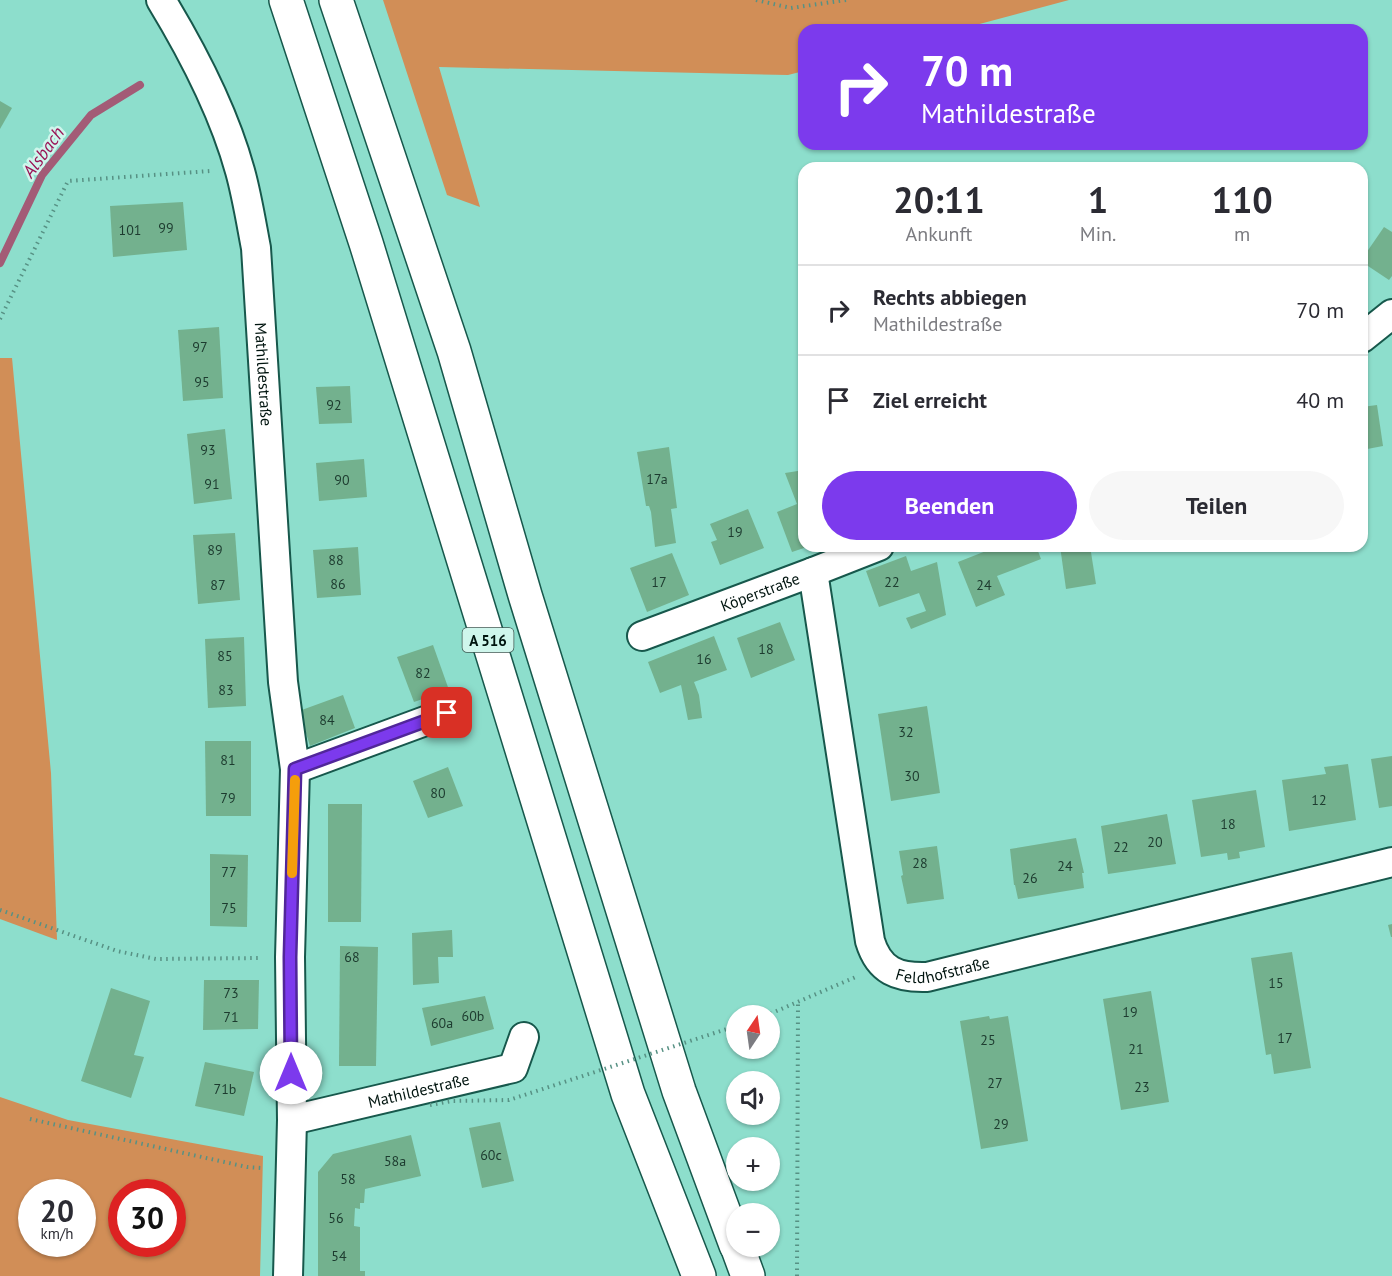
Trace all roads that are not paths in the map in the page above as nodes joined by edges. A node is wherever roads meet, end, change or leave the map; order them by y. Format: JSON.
{"nodes":[{"id":1,"x":161,"y":0,"type":"edge"},
{"id":2,"x":286,"y":0,"type":"edge"},
{"id":3,"x":336,"y":0,"type":"edge"},
{"id":4,"x":1392,"y":314,"type":"edge"},
{"id":5,"x":1368,"y":333,"type":"edge"},
{"id":6,"x":864,"y":552,"type":"edge"},
{"id":7,"x":813,"y":572,"type":"junction"},
{"id":8,"x":642,"y":636,"type":"dead end"},
{"id":9,"x":447,"y":713,"type":"dead end"},
{"id":10,"x":295,"y":769,"type":"junction"},
{"id":11,"x":1392,"y":862,"type":"edge"},
{"id":12,"x":524,"y":1037,"type":"dead end"},
{"id":13,"x":291,"y":1120,"type":"junction"},
{"id":14,"x":726,"y":1217,"type":"edge"},
{"id":15,"x":741,"y":1257,"type":"edge"},
{"id":16,"x":288,"y":1276,"type":"edge"},
{"id":17,"x":699,"y":1276,"type":"edge"},
{"id":18,"x":748,"y":1276,"type":"edge"}],
"edges":[{"from":1,"to":10,"type":"street","name":"Mathildestraße"},
{"from":2,"to":17,"type":"highway","number":"A 516"},
{"from":3,"to":14,"type":"highway","number":"A 516"},
{"from":4,"to":5,"type":"street"},
{"from":6,"to":7,"type":"street","name":"Köperstraße"},
{"from":7,"to":8,"type":"street","name":"Köperstraße"},
{"from":7,"to":11,"type":"street","name":"Feldhofstraße"},
{"from":9,"to":10,"type":"street"},
{"from":10,"to":13,"type":"street","name":"Mathildestraße"},
{"from":12,"to":13,"type":"street","name":"Mathildestraße"},
{"from":13,"to":16,"type":"street","name":"Mathildestraße"},
{"from":15,"to":18,"type":"highway","number":"A 516"}]}
